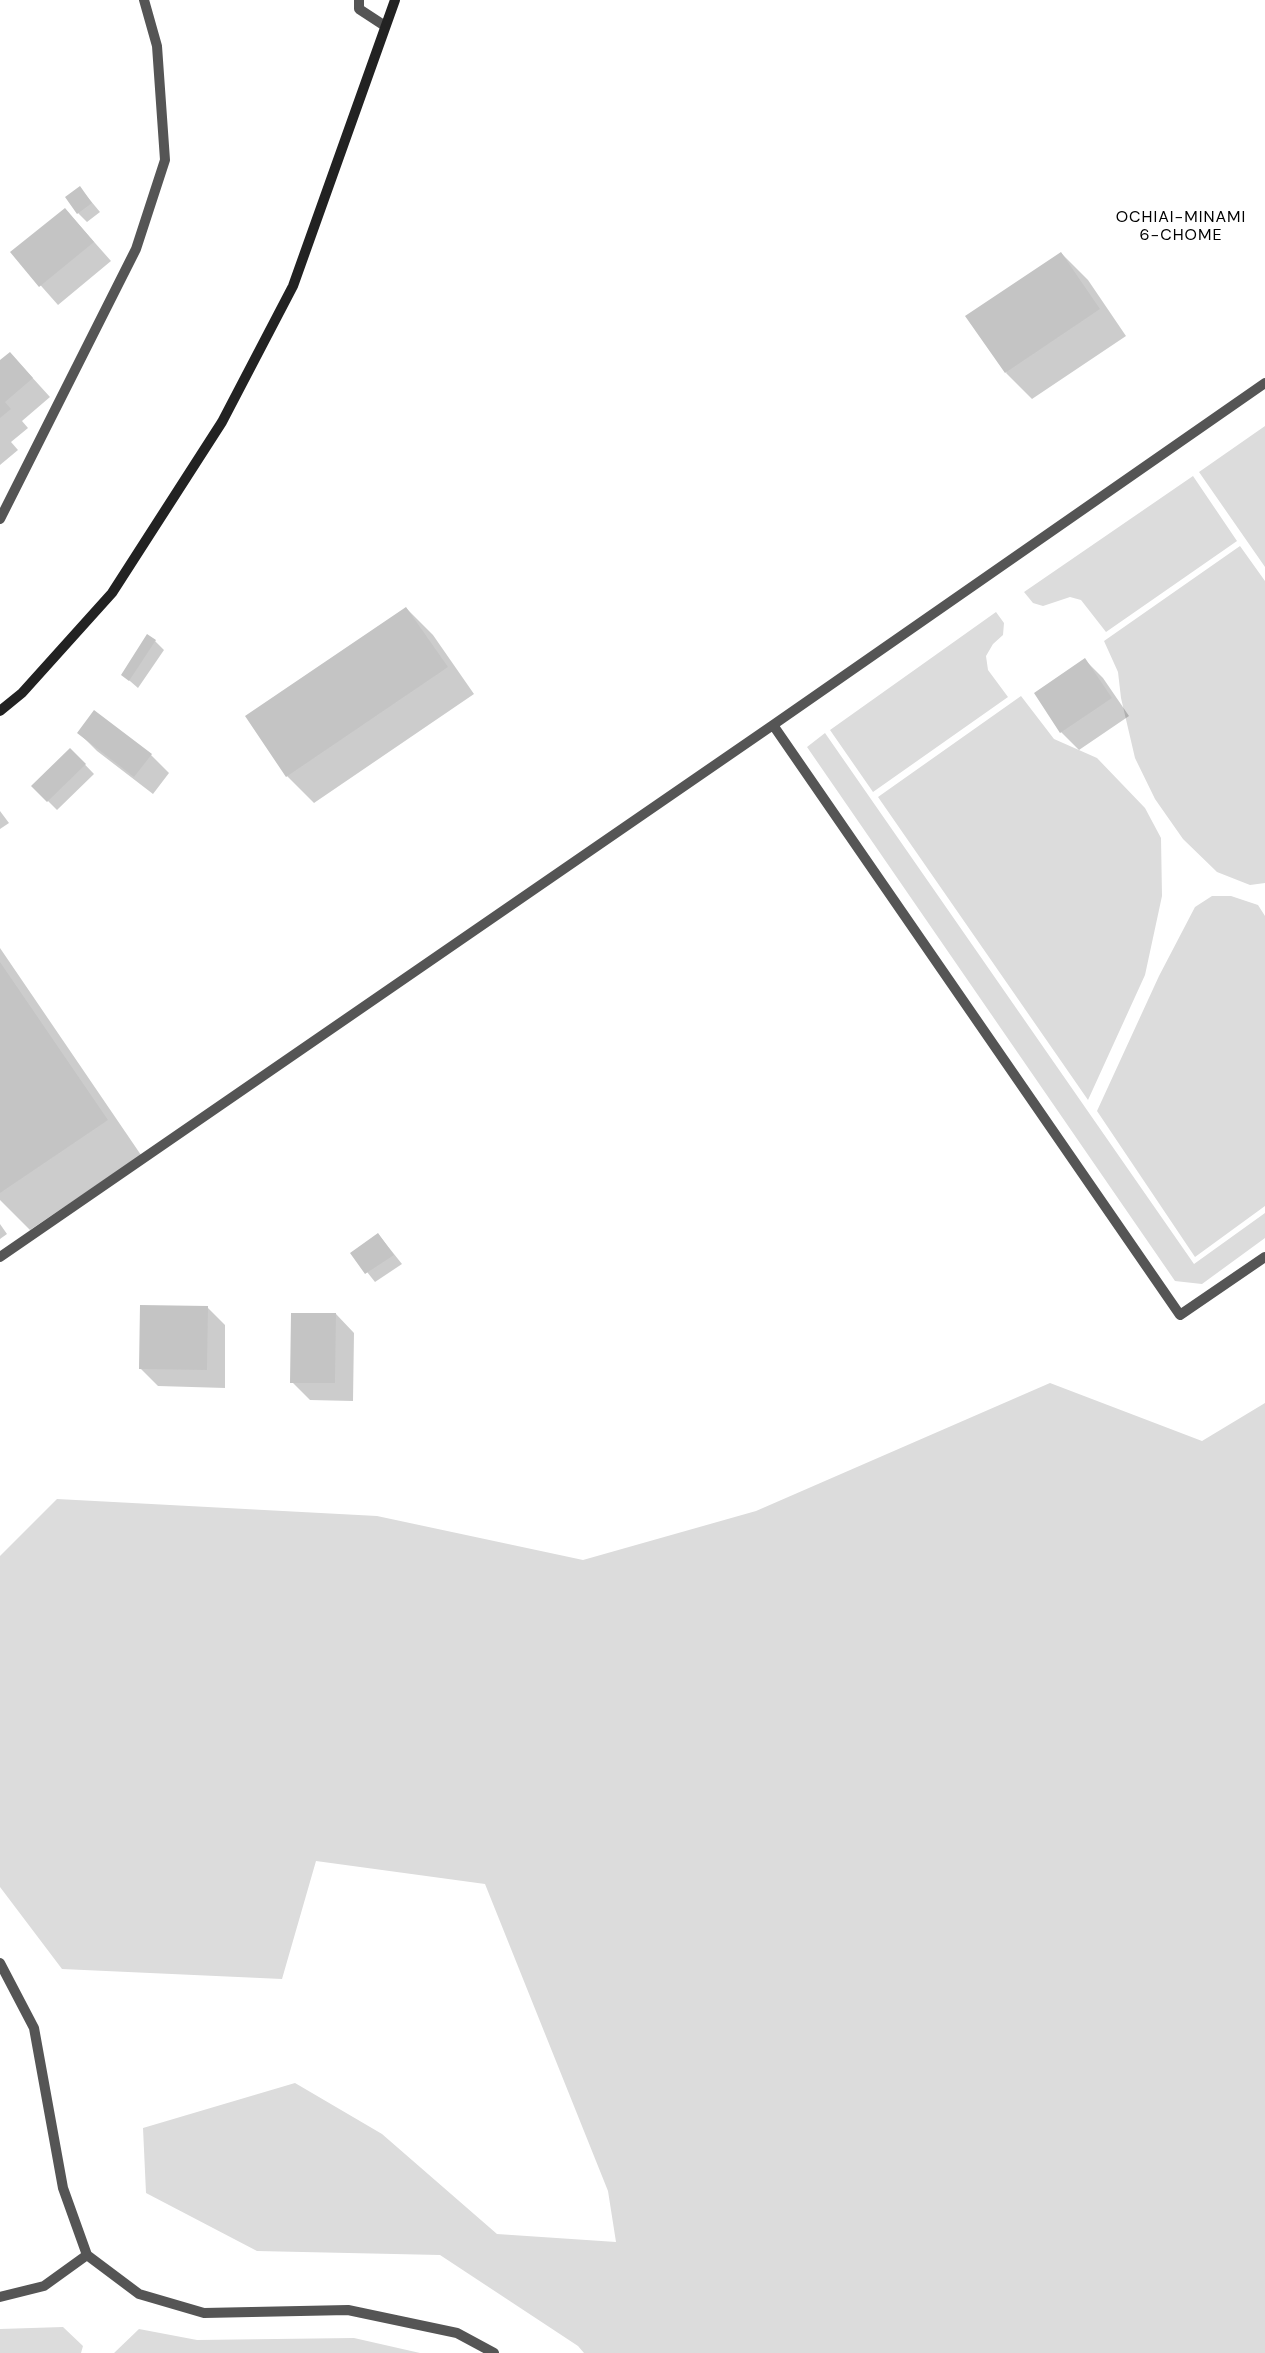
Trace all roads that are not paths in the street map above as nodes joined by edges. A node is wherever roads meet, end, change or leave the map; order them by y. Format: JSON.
{"nodes":[{"id":1,"x":144,"y":0,"type":"edge"},
{"id":2,"x":359,"y":0,"type":"edge"},
{"id":3,"x":394,"y":0,"type":"edge"},
{"id":4,"x":385,"y":26,"type":"junction"},
{"id":5,"x":1265,"y":383,"type":"edge"},
{"id":6,"x":0,"y":519,"type":"edge"},
{"id":7,"x":0,"y":711,"type":"edge"},
{"id":8,"x":773,"y":725,"type":"junction"},
{"id":9,"x":0,"y":1257,"type":"edge"},
{"id":10,"x":1265,"y":1257,"type":"edge"},
{"id":11,"x":0,"y":1963,"type":"edge"},
{"id":12,"x":87,"y":2255,"type":"junction"},
{"id":13,"x":0,"y":2297,"type":"edge"},
{"id":14,"x":494,"y":2353,"type":"edge"}],
"edges":[{"from":1,"to":6,"type":"street"},
{"from":2,"to":4,"type":"street"},
{"from":3,"to":4,"type":"street"},
{"from":4,"to":7,"type":"street"},
{"from":5,"to":8,"type":"street"},
{"from":8,"to":9,"type":"street"},
{"from":8,"to":10,"type":"street"},
{"from":11,"to":12,"type":"street"},
{"from":12,"to":13,"type":"street"},
{"from":12,"to":14,"type":"street"}]}
